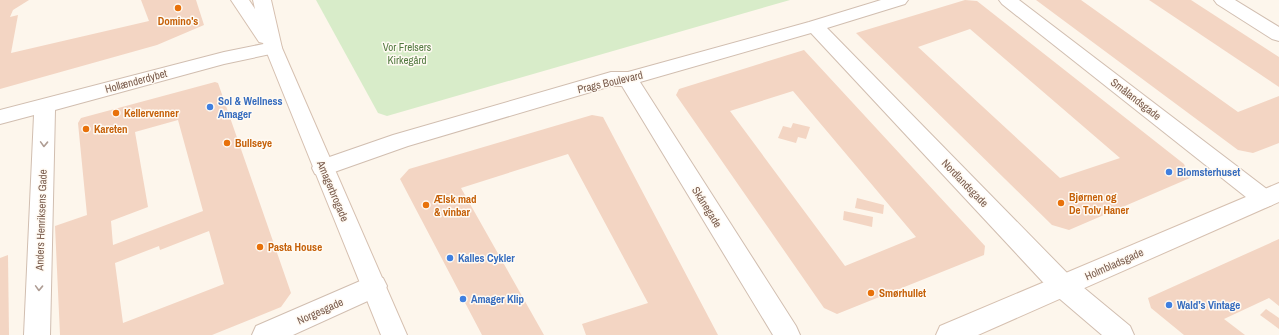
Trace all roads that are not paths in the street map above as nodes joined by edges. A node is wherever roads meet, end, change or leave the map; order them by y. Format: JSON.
{"nodes":[{"id":1,"x":240,"y":0,"type":"edge"},
{"id":2,"x":252,"y":0,"type":"edge"},
{"id":3,"x":262,"y":0,"type":"edge"},
{"id":4,"x":898,"y":0,"type":"edge"},
{"id":5,"x":1008,"y":0,"type":"edge"},
{"id":6,"x":1223,"y":0,"type":"edge"},
{"id":7,"x":815,"y":26,"type":"junction"},
{"id":8,"x":1279,"y":35,"type":"edge"},
{"id":9,"x":273,"y":48,"type":"junction"},
{"id":10,"x":628,"y":79,"type":"junction"},
{"id":11,"x":46,"y":105,"type":"junction"},
{"id":12,"x":0,"y":117,"type":"edge"},
{"id":13,"x":323,"y":168,"type":"junction"},
{"id":14,"x":1271,"y":195,"type":"edge"},
{"id":15,"x":374,"y":286,"type":"junction"},
{"id":16,"x":1063,"y":286,"type":"junction"},
{"id":17,"x":38,"y":335,"type":"edge"},
{"id":18,"x":265,"y":335,"type":"edge"},
{"id":19,"x":394,"y":335,"type":"edge"},
{"id":20,"x":787,"y":335,"type":"edge"},
{"id":21,"x":949,"y":335,"type":"edge"},
{"id":22,"x":1121,"y":335,"type":"edge"}],
"edges":[{"from":1,"to":9,"type":"street","name":"Amagerbrogade"},
{"from":2,"to":9,"type":"street"},
{"from":3,"to":9,"type":"street","name":"Amagerbrogade"},
{"from":4,"to":7,"type":"street","name":"Prags Boulevard"},
{"from":5,"to":14,"type":"street","name":"Smålandsgade"},
{"from":6,"to":8,"type":"street"},
{"from":7,"to":10,"type":"street","name":"Prags Boulevard"},
{"from":7,"to":16,"type":"street","name":"Nordlandsgade"},
{"from":9,"to":11,"type":"street","name":"Hollænderdybet"},
{"from":9,"to":13,"type":"street","name":"Amagerbrogade"},
{"from":10,"to":13,"type":"street","name":"Prags Boulevard"},
{"from":10,"to":20,"type":"street","name":"Skånegade"},
{"from":11,"to":12,"type":"street","name":"Hollænderdybet"},
{"from":11,"to":17,"type":"street","name":"Anders Henriksens Gade","one_way":true},
{"from":13,"to":15,"type":"street","name":"Amagerbrogade"},
{"from":14,"to":16,"type":"street","name":"Holmbladsgade"},
{"from":15,"to":18,"type":"street","name":"Norgesgade"},
{"from":15,"to":19,"type":"street","name":"Amagerbrogade"},
{"from":16,"to":21,"type":"street","name":"Holmbladsgade"},
{"from":16,"to":22,"type":"street","name":"Nordlandsgade"}]}
